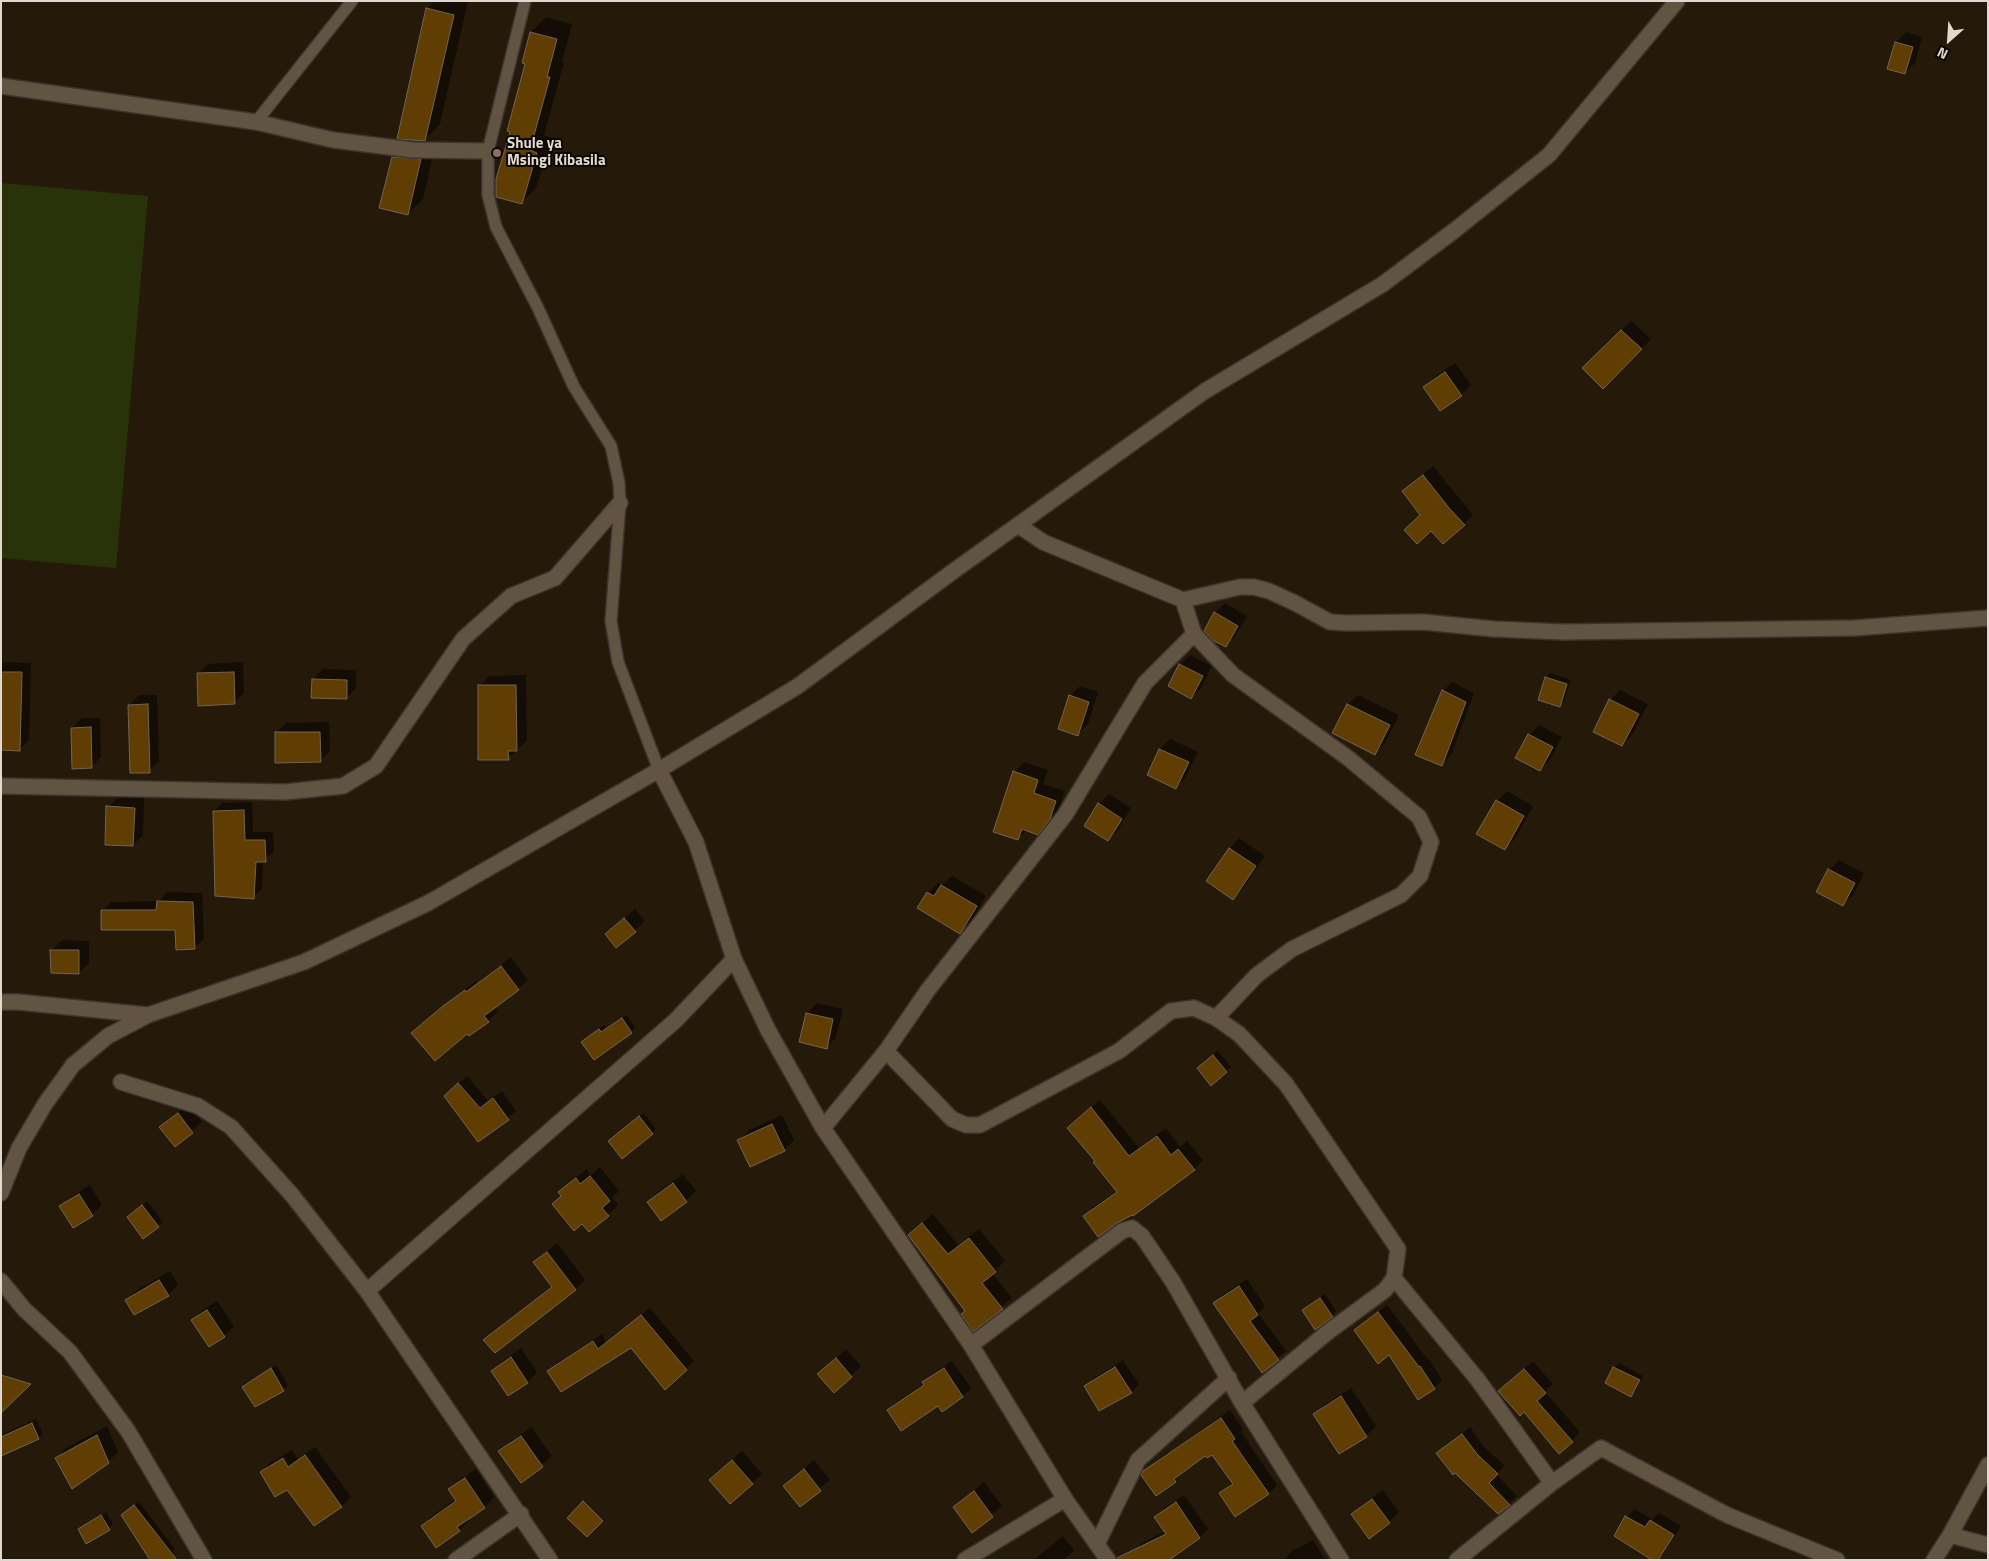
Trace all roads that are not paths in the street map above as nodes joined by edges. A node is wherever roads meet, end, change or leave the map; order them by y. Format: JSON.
{"nodes":[{"id":1,"x":352,"y":1,"type":"edge"},
{"id":2,"x":525,"y":1,"type":"edge"},
{"id":3,"x":1677,"y":1,"type":"edge"},
{"id":4,"x":1,"y":86,"type":"edge"},
{"id":5,"x":256,"y":122,"type":"junction"},
{"id":6,"x":488,"y":151,"type":"junction"},
{"id":7,"x":620,"y":503,"type":"junction"},
{"id":8,"x":1018,"y":525,"type":"junction"},
{"id":9,"x":1183,"y":600,"type":"junction"},
{"id":10,"x":1988,"y":618,"type":"edge"},
{"id":11,"x":1194,"y":634,"type":"junction"},
{"id":12,"x":659,"y":770,"type":"junction"},
{"id":13,"x":1,"y":786,"type":"edge"},
{"id":14,"x":734,"y":959,"type":"junction"},
{"id":15,"x":1,"y":1002,"type":"edge"},
{"id":16,"x":148,"y":1015,"type":"junction"},
{"id":17,"x":1216,"y":1018,"type":"junction"},
{"id":18,"x":886,"y":1050,"type":"junction"},
{"id":19,"x":121,"y":1082,"type":"dead end"},
{"id":20,"x":823,"y":1128,"type":"junction"},
{"id":21,"x":1,"y":1193,"type":"edge"},
{"id":22,"x":1394,"y":1278,"type":"junction"},
{"id":23,"x":1,"y":1281,"type":"edge"},
{"id":24,"x":367,"y":1291,"type":"junction"},
{"id":25,"x":971,"y":1345,"type":"junction"},
{"id":26,"x":1229,"y":1378,"type":"junction"},
{"id":27,"x":1242,"y":1403,"type":"junction"},
{"id":28,"x":1988,"y":1465,"type":"edge"},
{"id":29,"x":1552,"y":1483,"type":"junction"},
{"id":30,"x":1065,"y":1498,"type":"junction"},
{"id":31,"x":521,"y":1514,"type":"junction"},
{"id":32,"x":1950,"y":1535,"type":"junction"},
{"id":33,"x":1098,"y":1544,"type":"junction"},
{"id":34,"x":1988,"y":1545,"type":"edge"},
{"id":35,"x":462,"y":1558,"type":"edge"},
{"id":36,"x":204,"y":1560,"type":"edge"},
{"id":37,"x":550,"y":1560,"type":"edge"},
{"id":38,"x":965,"y":1560,"type":"edge"},
{"id":39,"x":1108,"y":1560,"type":"edge"},
{"id":40,"x":1341,"y":1560,"type":"edge"},
{"id":41,"x":1457,"y":1560,"type":"edge"},
{"id":42,"x":1837,"y":1560,"type":"edge"},
{"id":43,"x":1934,"y":1560,"type":"edge"}],
"edges":[{"from":1,"to":5,"type":"lane"},
{"from":2,"to":6,"type":"lane"},
{"from":3,"to":8,"type":"street"},
{"from":4,"to":5,"type":"street"},
{"from":5,"to":6,"type":"street"},
{"from":6,"to":7,"type":"lane"},
{"from":7,"to":12,"type":"lane"},
{"from":7,"to":13,"type":"street"},
{"from":8,"to":9,"type":"street"},
{"from":8,"to":12,"type":"street"},
{"from":9,"to":10,"type":"street"},
{"from":9,"to":11,"type":"street"},
{"from":11,"to":17,"type":"street"},
{"from":11,"to":18,"type":"street"},
{"from":12,"to":14,"type":"street"},
{"from":12,"to":16,"type":"street"},
{"from":14,"to":20,"type":"street"},
{"from":14,"to":24,"type":"street"},
{"from":15,"to":16,"type":"street"},
{"from":16,"to":21,"type":"street"},
{"from":17,"to":18,"type":"street"},
{"from":17,"to":22,"type":"street"},
{"from":18,"to":20,"type":"street"},
{"from":19,"to":24,"type":"street"},
{"from":20,"to":25,"type":"street"},
{"from":22,"to":27,"type":"street"},
{"from":22,"to":29,"type":"street"},
{"from":23,"to":36,"type":"street"},
{"from":24,"to":31,"type":"street"},
{"from":25,"to":26,"type":"street"},
{"from":25,"to":30,"type":"street"},
{"from":26,"to":27,"type":"street"},
{"from":26,"to":33,"type":"street"},
{"from":27,"to":40,"type":"street"},
{"from":28,"to":32,"type":"street"},
{"from":29,"to":41,"type":"street"},
{"from":29,"to":42,"type":"street"},
{"from":30,"to":33,"type":"street"},
{"from":30,"to":38,"type":"street"},
{"from":31,"to":35,"type":"street"},
{"from":31,"to":37,"type":"street"},
{"from":32,"to":34,"type":"street"},
{"from":32,"to":43,"type":"street"},
{"from":33,"to":39,"type":"street"}]}
